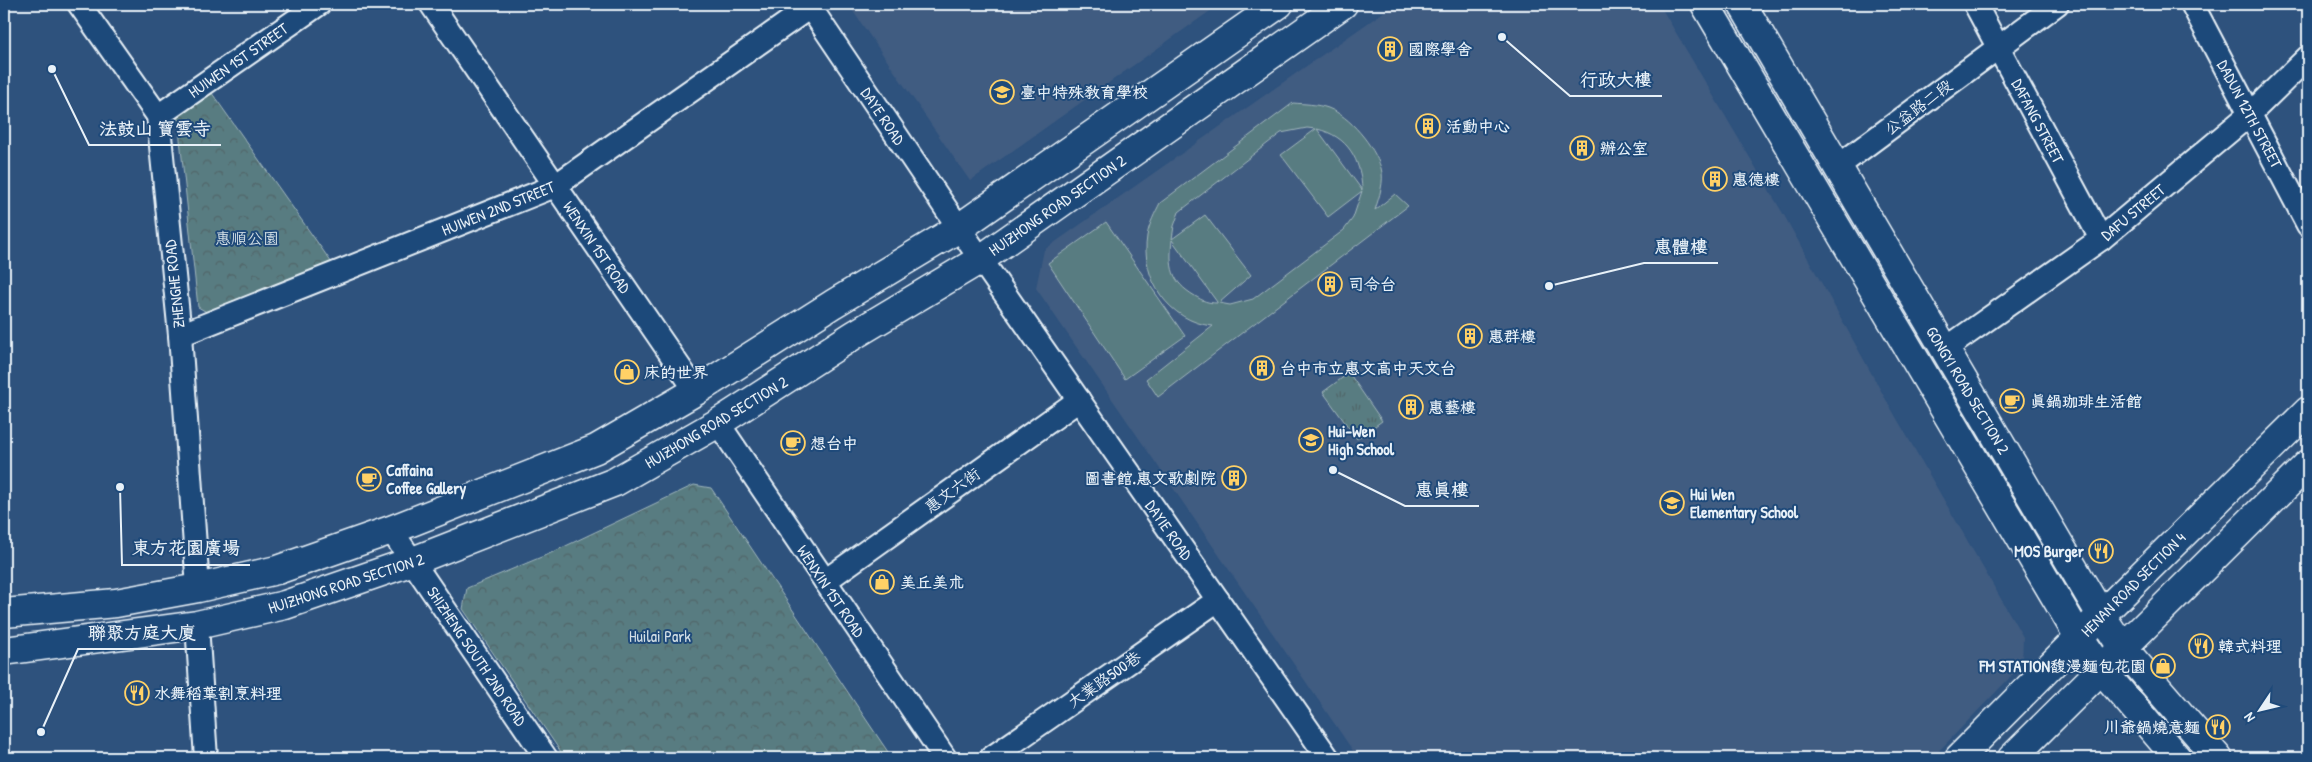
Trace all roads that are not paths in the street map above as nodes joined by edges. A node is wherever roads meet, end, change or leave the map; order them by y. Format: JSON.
{"nodes":[{"id":1,"x":79,"y":4,"type":"edge"},
{"id":2,"x":319,"y":4,"type":"edge"},
{"id":3,"x":431,"y":4,"type":"edge"},
{"id":4,"x":1279,"y":4,"type":"edge"},
{"id":5,"x":1344,"y":4,"type":"edge"},
{"id":6,"x":1705,"y":4,"type":"edge"},
{"id":7,"x":1742,"y":4,"type":"edge"},
{"id":8,"x":1975,"y":4,"type":"edge"},
{"id":9,"x":2057,"y":4,"type":"edge"},
{"id":10,"x":2192,"y":4,"type":"edge"},
{"id":11,"x":809,"y":5,"type":"edge"},
{"id":12,"x":1998,"y":47,"type":"junction"},
{"id":13,"x":2308,"y":57,"type":"edge"},
{"id":14,"x":2250,"y":114,"type":"junction"},
{"id":15,"x":158,"y":116,"type":"junction"},
{"id":16,"x":1837,"y":167,"type":"junction"},
{"id":17,"x":555,"y":186,"type":"junction"},
{"id":18,"x":2308,"y":225,"type":"edge"},
{"id":19,"x":959,"y":228,"type":"junction"},
{"id":20,"x":2101,"y":239,"type":"junction"},
{"id":21,"x":981,"y":259,"type":"junction"},
{"id":22,"x":180,"y":335,"type":"junction"},
{"id":23,"x":1944,"y":350,"type":"junction"},
{"id":24,"x":696,"y":391,"type":"junction"},
{"id":25,"x":1079,"y":400,"type":"junction"},
{"id":26,"x":2308,"y":411,"type":"edge"},
{"id":27,"x":718,"y":423,"type":"junction"},
{"id":28,"x":2308,"y":464,"type":"edge"},
{"id":29,"x":391,"y":530,"type":"junction"},
{"id":30,"x":413,"y":561,"type":"junction"},
{"id":31,"x":825,"y":581,"type":"junction"},
{"id":32,"x":198,"y":588,"type":"junction"},
{"id":33,"x":1218,"y":600,"type":"junction"},
{"id":34,"x":4,"y":613,"type":"edge"},
{"id":35,"x":2101,"y":615,"type":"junction"},
{"id":36,"x":197,"y":625,"type":"junction"},
{"id":37,"x":2079,"y":637,"type":"junction"},
{"id":38,"x":2122,"y":647,"type":"junction"},
{"id":39,"x":4,"y":651,"type":"edge"},
{"id":40,"x":2101,"y":669,"type":"junction"},
{"id":41,"x":541,"y":756,"type":"edge"},
{"id":42,"x":206,"y":758,"type":"edge"},
{"id":43,"x":945,"y":758,"type":"edge"},
{"id":44,"x":991,"y":758,"type":"edge"},
{"id":45,"x":1328,"y":758,"type":"edge"},
{"id":46,"x":1959,"y":758,"type":"edge"},
{"id":47,"x":2012,"y":758,"type":"edge"},
{"id":48,"x":2177,"y":758,"type":"edge"},
{"id":49,"x":2218,"y":758,"type":"edge"}],
"edges":[{"from":1,"to":15,"type":"street","name":"ZHENGHE ROAD"},
{"from":2,"to":15,"type":"street","name":"HUIWEN 1ST STREET"},
{"from":3,"to":17,"type":"street","name":"WENXIN 1ST ROAD"},
{"from":4,"to":19,"type":"street"},
{"from":5,"to":21,"type":"street","name":"HUIZHONG ROAD SECTION 2"},
{"from":6,"to":37,"type":"street","name":"GONGYI ROAD SECTION 2"},
{"from":7,"to":16,"type":"street","name":"GONGYI ROAD SECTION 2"},
{"from":8,"to":12,"type":"street","name":"DAFANG STREET"},
{"from":9,"to":12,"type":"street","name":"公益路二段"},
{"from":10,"to":14,"type":"street","name":"DADUN 12TH STREET"},
{"from":11,"to":17,"type":"street","name":"HUIWEN 2ND STREET"},
{"from":11,"to":19,"type":"street","name":"DAYE ROAD"},
{"from":12,"to":16,"type":"street","name":"公益路二段"},
{"from":12,"to":20,"type":"street","name":"DAFANG STREET"},
{"from":13,"to":14,"type":"street","name":"DAFU STREET"},
{"from":14,"to":18,"type":"street","name":"DADUN 12TH STREET"},
{"from":14,"to":20,"type":"street","name":"DAFU STREET"},
{"from":15,"to":22,"type":"street","name":"ZHENGHE ROAD"},
{"from":16,"to":23,"type":"street","name":"GONGYI ROAD SECTION 2"},
{"from":17,"to":22,"type":"street","name":"HUIWEN 2ND STREET"},
{"from":17,"to":24,"type":"street","name":"WENXIN 1ST ROAD"},
{"from":19,"to":21,"type":"street","name":"DAYIE ROAD"},
{"from":19,"to":24,"type":"street"},
{"from":20,"to":23,"type":"street","name":"DAFU STREET"},
{"from":21,"to":25,"type":"street","name":"DAYIE ROAD"},
{"from":21,"to":27,"type":"street","name":"HUIZHONG ROAD SECTION 2"},
{"from":22,"to":32,"type":"street","name":"ZHENGHE ROAD"},
{"from":23,"to":35,"type":"street","name":"GONGYI ROAD SECTION 2"},
{"from":24,"to":29,"type":"street"},
{"from":25,"to":31,"type":"street","name":"惠文六街"},
{"from":25,"to":33,"type":"street","name":"DAYIE ROAD"},
{"from":26,"to":35,"type":"street","name":"HENAN ROAD SECTION 4"},
{"from":27,"to":30,"type":"street","name":"HUIZHONG ROAD SECTION 2"},
{"from":27,"to":31,"type":"street","name":"WENXIN 1ST ROAD"},
{"from":28,"to":38,"type":"street"},
{"from":29,"to":30,"type":"street","name":"SHIZHENG SOUTH 2ND ROAD"},
{"from":29,"to":32,"type":"street"},
{"from":30,"to":36,"type":"street","name":"HUIZHONG ROAD SECTION 2"},
{"from":30,"to":41,"type":"street","name":"SHIZHENG SOUTH 2ND ROAD"},
{"from":31,"to":43,"type":"street","name":"WENXIN 1ST ROAD"},
{"from":32,"to":34,"type":"street"},
{"from":33,"to":44,"type":"street","name":"大業路500巷"},
{"from":33,"to":45,"type":"street","name":"DAYIE ROAD"},
{"from":35,"to":37,"type":"street","name":"HENAN ROAD SECTION 4"},
{"from":35,"to":38,"type":"street","name":"GONGYI ROAD SECTION 2"},
{"from":36,"to":39,"type":"street","name":"HUIZHONG ROAD SECTION 2"},
{"from":36,"to":42,"type":"street"},
{"from":37,"to":40,"type":"street","name":"GONGYI ROAD SECTION 2"},
{"from":37,"to":46,"type":"street","name":"HENAN ROAD SECTION 4"},
{"from":38,"to":40,"type":"street"},
{"from":38,"to":49,"type":"street","name":"GONGYI ROAD SECTION 2"},
{"from":40,"to":47,"type":"street"},
{"from":40,"to":48,"type":"street","name":"GONGYI ROAD SECTION 2"}]}
